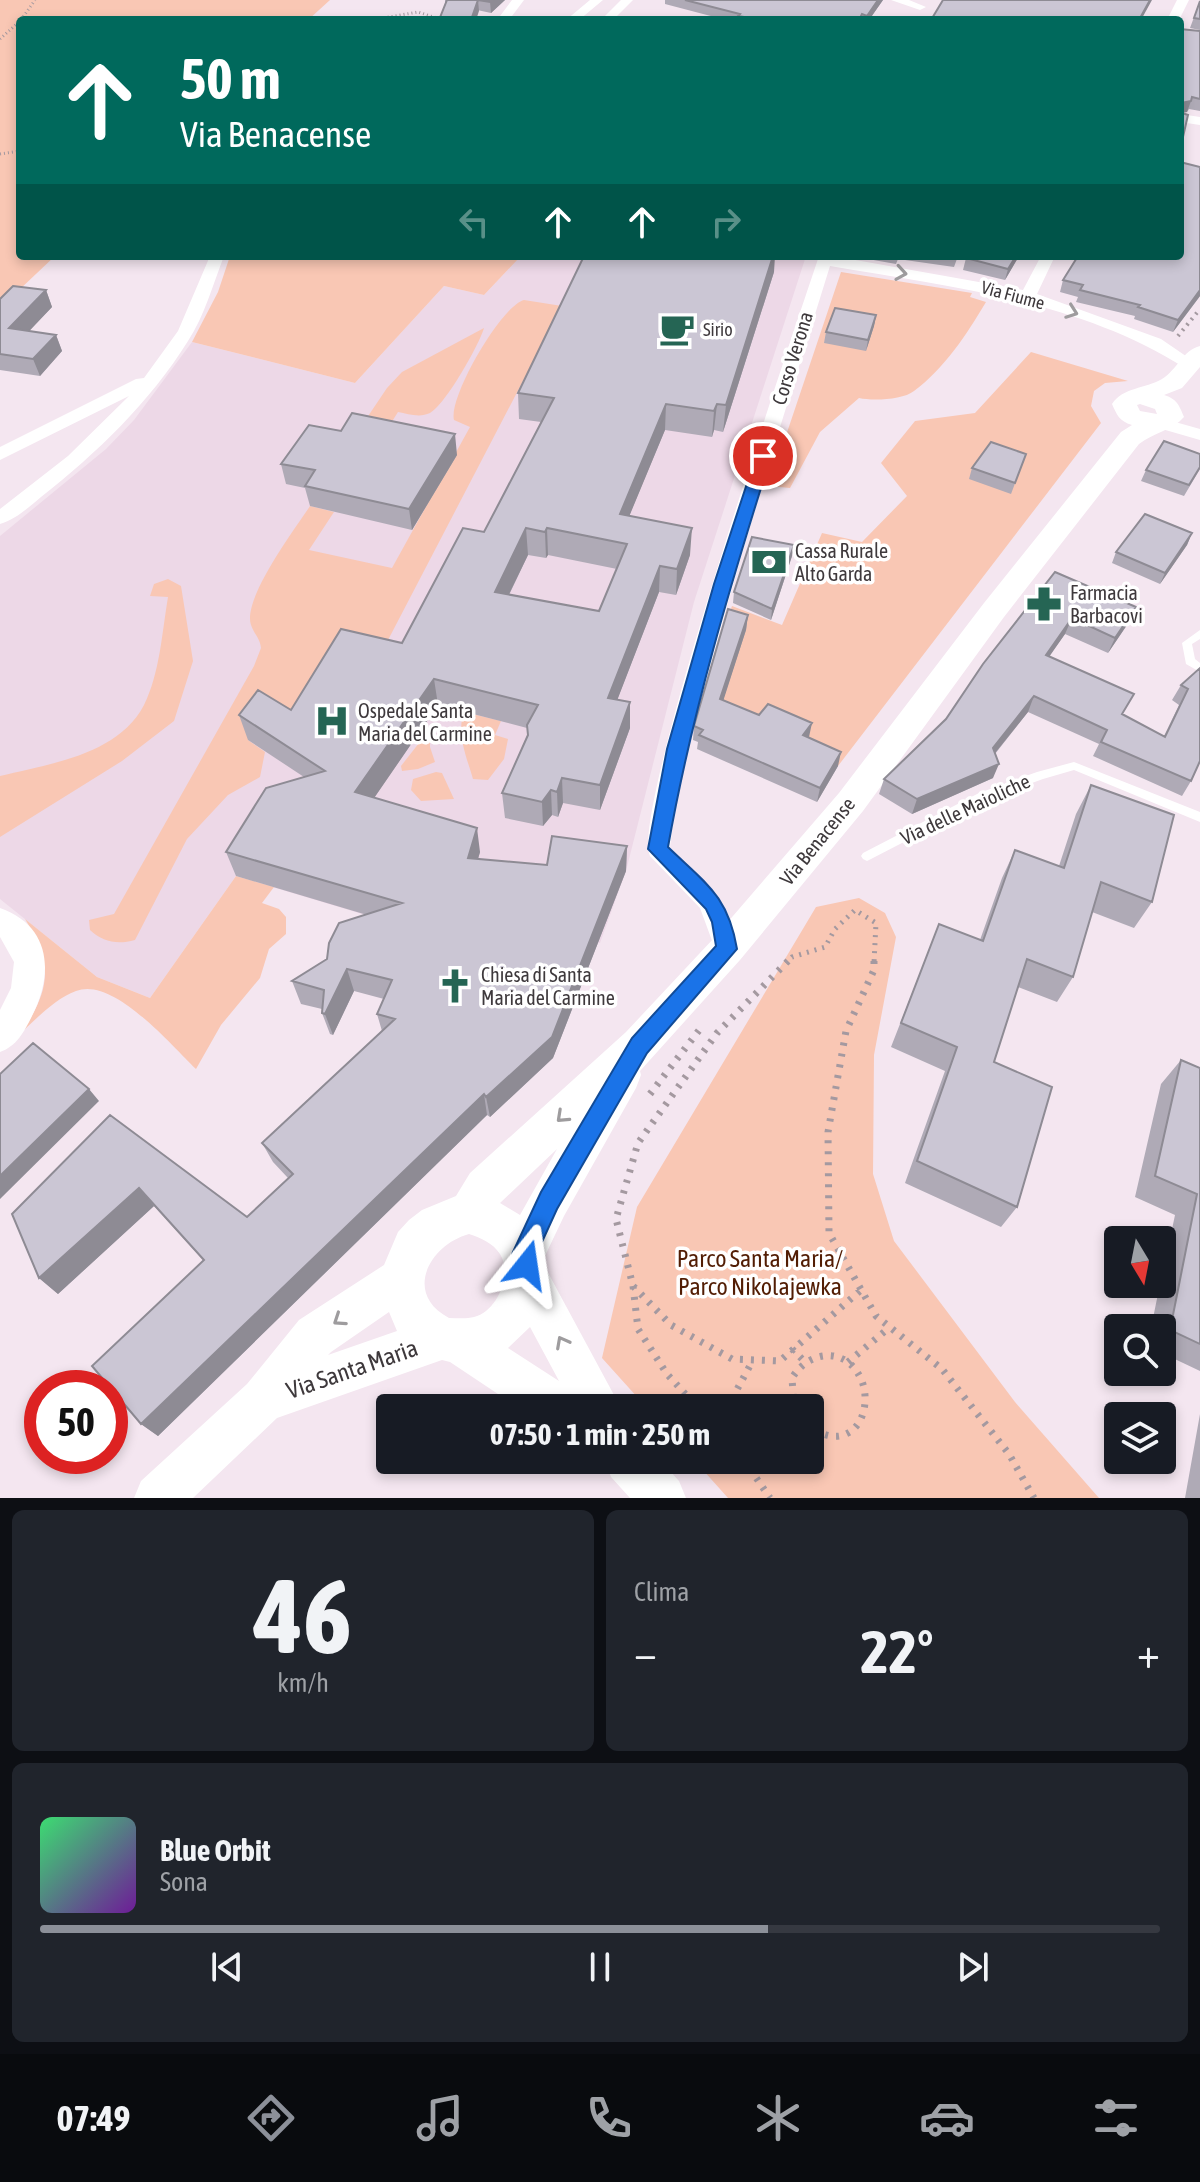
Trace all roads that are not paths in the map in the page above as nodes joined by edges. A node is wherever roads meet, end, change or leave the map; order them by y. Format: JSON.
{"nodes":[{"id":1,"x":597,"y":0,"type":"edge"},
{"id":2,"x":627,"y":0,"type":"edge"},
{"id":3,"x":897,"y":0,"type":"edge"},
{"id":4,"x":922,"y":4,"type":"edge"},
{"id":5,"x":577,"y":16,"type":"edge"},
{"id":6,"x":611,"y":16,"type":"edge"},
{"id":7,"x":215,"y":260,"type":"edge"},
{"id":8,"x":824,"y":260,"type":"edge"},
{"id":9,"x":836,"y":260,"type":"edge"},
{"id":10,"x":1046,"y":260,"type":"edge"},
{"id":11,"x":1028,"y":296,"type":"junction"},
{"id":12,"x":1195,"y":359,"type":"edge"},
{"id":13,"x":148,"y":381,"type":"junction"},
{"id":14,"x":1152,"y":412,"type":"junction"},
{"id":15,"x":1200,"y":434,"type":"edge"},
{"id":16,"x":0,"y":454,"type":"edge"},
{"id":17,"x":0,"y":518,"type":"edge"},
{"id":18,"x":1200,"y":634,"type":"edge"},
{"id":19,"x":1200,"y":668,"type":"edge"},
{"id":20,"x":1200,"y":817,"type":"edge"},
{"id":21,"x":867,"y":856,"type":"dead end"},
{"id":22,"x":0,"y":921,"type":"edge"},
{"id":23,"x":727,"y":949,"type":"junction"},
{"id":24,"x":0,"y":1037,"type":"edge"},
{"id":25,"x":640,"y":1045,"type":"junction"},
{"id":26,"x":469,"y":1213,"type":"junction"},
{"id":27,"x":526,"y":1266,"type":"junction"},
{"id":28,"x":404,"y":1277,"type":"junction"},
{"id":29,"x":450,"y":1340,"type":"junction"},
{"id":30,"x":537,"y":1394,"type":"edge"},
{"id":31,"x":591,"y":1394,"type":"edge"},
{"id":32,"x":263,"y":1400,"type":"junction"},
{"id":33,"x":641,"y":1474,"type":"edge"},
{"id":34,"x":158,"y":1498,"type":"edge"},
{"id":35,"x":662,"y":1498,"type":"edge"}],
"edges":[{"from":1,"to":5,"type":"street"},
{"from":2,"to":6,"type":"street"},
{"from":3,"to":4,"type":"street"},
{"from":7,"to":13,"type":"street"},
{"from":8,"to":23,"type":"street","name":"Corso Verona"},
{"from":9,"to":11,"type":"street","name":"Via Fiume","one_way":true},
{"from":10,"to":11,"type":"street"},
{"from":11,"to":12,"type":"street","name":"Via Fiume","one_way":true},
{"from":12,"to":14,"type":"main road","name":"Via Benacense"},
{"from":13,"to":16,"type":"street"},
{"from":13,"to":17,"type":"street"},
{"from":14,"to":15,"type":"street"},
{"from":14,"to":23,"type":"main road","name":"Via Benacense"},
{"from":18,"to":19,"type":"lane"},
{"from":20,"to":21,"type":"lane","name":"Via delle Maioliche"},
{"from":22,"to":24,"type":"street"},
{"from":23,"to":25,"type":"main road","name":"Via Benacense"},
{"from":25,"to":26,"type":"main road","name":"Via Benacense","one_way":true},
{"from":25,"to":27,"type":"main road"},
{"from":26,"to":27,"type":"main road"},
{"from":26,"to":28,"type":"main road"},
{"from":27,"to":29,"type":"main road"},
{"from":31,"to":27,"type":"main road","one_way":true},
{"from":28,"to":29,"type":"main road"},
{"from":28,"to":32,"type":"main road","name":"Via Santa Maria","one_way":true},
{"from":29,"to":30,"type":"main road"},
{"from":29,"to":32,"type":"main road","name":"Via Santa Maria"},
{"from":32,"to":34,"type":"main road","name":"Via Santa Maria"},
{"from":33,"to":35,"type":"main road"}]}
